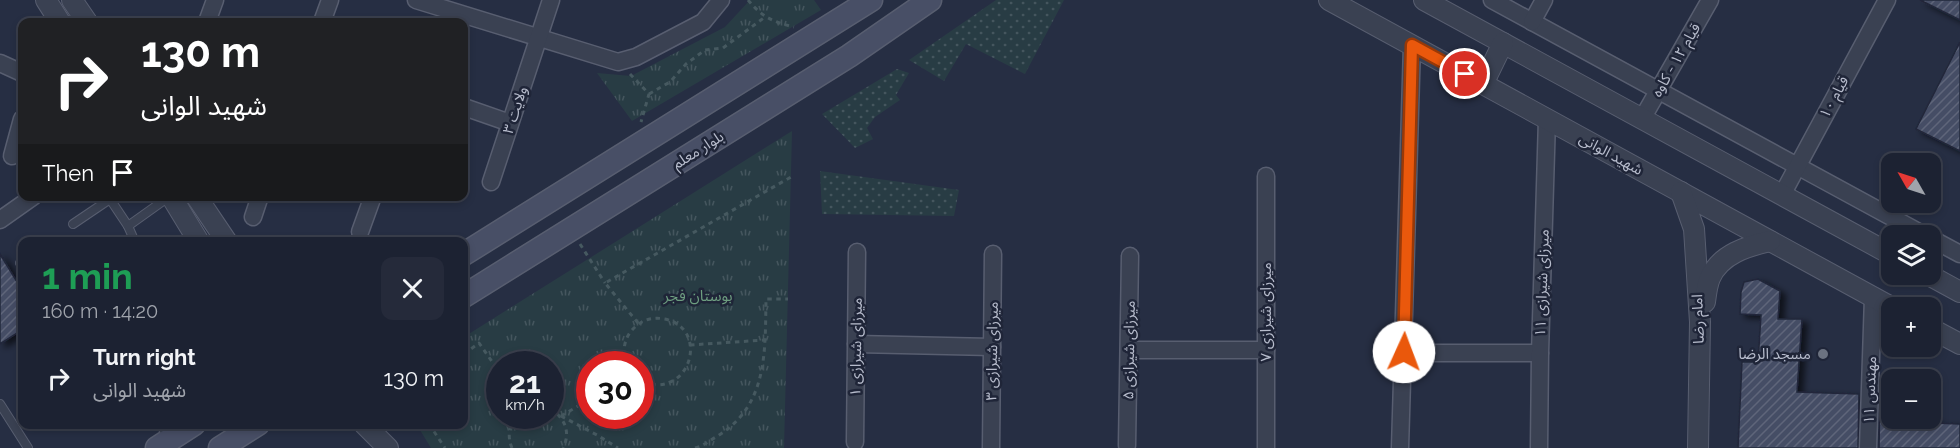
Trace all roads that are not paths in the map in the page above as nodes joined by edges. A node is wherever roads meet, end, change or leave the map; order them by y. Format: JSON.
{"nodes":[{"id":1,"x":46,"y":0,"type":"edge"},
{"id":2,"x":72,"y":0,"type":"edge"},
{"id":3,"x":215,"y":0,"type":"edge"},
{"id":4,"x":330,"y":0,"type":"edge"},
{"id":5,"x":416,"y":0,"type":"edge"},
{"id":6,"x":550,"y":0,"type":"edge"},
{"id":7,"x":721,"y":0,"type":"edge"},
{"id":8,"x":871,"y":0,"type":"edge"},
{"id":9,"x":930,"y":0,"type":"edge"},
{"id":10,"x":1329,"y":0,"type":"edge"},
{"id":11,"x":1424,"y":0,"type":"edge"},
{"id":12,"x":1492,"y":0,"type":"edge"},
{"id":13,"x":1544,"y":0,"type":"edge"},
{"id":14,"x":1710,"y":0,"type":"edge"},
{"id":15,"x":1887,"y":0,"type":"edge"},
{"id":16,"x":57,"y":18,"type":"edge"},
{"id":17,"x":84,"y":18,"type":"edge"},
{"id":18,"x":208,"y":18,"type":"edge"},
{"id":19,"x":323,"y":18,"type":"edge"},
{"id":20,"x":1532,"y":22,"type":"junction"},
{"id":21,"x":538,"y":38,"type":"junction"},
{"id":22,"x":1503,"y":43,"type":"junction"},
{"id":23,"x":1412,"y":45,"type":"junction"},
{"id":24,"x":0,"y":63,"type":"edge"},
{"id":25,"x":18,"y":71,"type":"edge"},
{"id":26,"x":1483,"y":84,"type":"junction"},
{"id":27,"x":1659,"y":91,"type":"junction"},
{"id":28,"x":468,"y":109,"type":"edge"},
{"id":29,"x":1547,"y":119,"type":"junction"},
{"id":30,"x":1642,"y":119,"type":"junction"},
{"id":31,"x":510,"y":123,"type":"junction"},
{"id":32,"x":18,"y":134,"type":"edge"},
{"id":33,"x":12,"y":156,"type":"dead end"},
{"id":34,"x":1797,"y":166,"type":"junction"},
{"id":35,"x":1266,"y":176,"type":"dead end"},
{"id":36,"x":491,"y":182,"type":"dead end"},
{"id":37,"x":1680,"y":192,"type":"junction"},
{"id":38,"x":1782,"y":195,"type":"junction"},
{"id":39,"x":26,"y":201,"type":"edge"},
{"id":40,"x":107,"y":201,"type":"edge"},
{"id":41,"x":111,"y":201,"type":"edge"},
{"id":42,"x":164,"y":201,"type":"edge"},
{"id":43,"x":174,"y":201,"type":"edge"},
{"id":44,"x":199,"y":201,"type":"edge"},
{"id":45,"x":258,"y":201,"type":"edge"},
{"id":46,"x":371,"y":201,"type":"edge"},
{"id":47,"x":253,"y":217,"type":"dead end"},
{"id":48,"x":0,"y":220,"type":"edge"},
{"id":49,"x":73,"y":224,"type":"dead end"},
{"id":50,"x":1906,"y":225,"type":"edge"},
{"id":51,"x":128,"y":226,"type":"junction"},
{"id":52,"x":360,"y":232,"type":"dead end"},
{"id":53,"x":133,"y":237,"type":"edge"},
{"id":54,"x":197,"y":237,"type":"edge"},
{"id":55,"x":223,"y":237,"type":"edge"},
{"id":56,"x":1770,"y":241,"type":"junction"},
{"id":57,"x":1941,"y":244,"type":"edge"},
{"id":58,"x":1881,"y":249,"type":"edge"},
{"id":59,"x":468,"y":252,"type":"edge"},
{"id":60,"x":857,"y":252,"type":"dead end"},
{"id":61,"x":993,"y":254,"type":"dead end"},
{"id":62,"x":1960,"y":254,"type":"edge"},
{"id":63,"x":1130,"y":256,"type":"dead end"},
{"id":64,"x":1941,"y":282,"type":"edge"},
{"id":65,"x":1960,"y":292,"type":"edge"},
{"id":66,"x":468,"y":293,"type":"edge"},
{"id":67,"x":1873,"y":297,"type":"junction"},
{"id":68,"x":1881,"y":301,"type":"edge"},
{"id":69,"x":1700,"y":322,"type":"junction"},
{"id":70,"x":1941,"y":334,"type":"edge"},
{"id":71,"x":856,"y":344,"type":"junction"},
{"id":72,"x":1960,"y":344,"type":"edge"},
{"id":73,"x":992,"y":347,"type":"junction"},
{"id":74,"x":1129,"y":350,"type":"junction"},
{"id":75,"x":1266,"y":350,"type":"junction"},
{"id":76,"x":1404,"y":352,"type":"junction"},
{"id":77,"x":1540,"y":353,"type":"junction"},
{"id":78,"x":0,"y":404,"type":"edge"},
{"id":79,"x":182,"y":429,"type":"edge"},
{"id":80,"x":250,"y":429,"type":"edge"},
{"id":81,"x":369,"y":429,"type":"edge"},
{"id":82,"x":162,"y":437,"type":"edge"},
{"id":83,"x":855,"y":442,"type":"dead end"},
{"id":84,"x":1128,"y":445,"type":"dead end"},
{"id":85,"x":28,"y":448,"type":"edge"},
{"id":86,"x":220,"y":448,"type":"edge"},
{"id":87,"x":388,"y":448,"type":"edge"},
{"id":88,"x":991,"y":448,"type":"edge"},
{"id":89,"x":1266,"y":448,"type":"edge"},
{"id":90,"x":1400,"y":448,"type":"edge"},
{"id":91,"x":1539,"y":448,"type":"edge"},
{"id":92,"x":1698,"y":448,"type":"edge"},
{"id":93,"x":1868,"y":448,"type":"edge"}],
"edges":[{"from":1,"to":16,"type":"street"},
{"from":2,"to":17,"type":"street"},
{"from":3,"to":18,"type":"street"},
{"from":4,"to":19,"type":"street"},
{"from":5,"to":21,"type":"street"},
{"from":6,"to":21,"type":"street","name":"ولایت ۳"},
{"from":7,"to":21,"type":"street"},
{"from":8,"to":59,"type":"main road"},
{"from":9,"to":66,"type":"main road","name":"بلوار معلم"},
{"from":10,"to":23,"type":"street","name":"شهید الوانی"},
{"from":11,"to":22,"type":"street"},
{"from":12,"to":20,"type":"street"},
{"from":13,"to":20,"type":"street"},
{"from":14,"to":27,"type":"street","name":"قیام ۱۲ - کاوه"},
{"from":15,"to":34,"type":"street","name":"قیام ۱۰"},
{"from":20,"to":27,"type":"street"},
{"from":21,"to":31,"type":"street","name":"ولایت ۳"},
{"from":22,"to":26,"type":"street"},
{"from":22,"to":30,"type":"street"},
{"from":23,"to":26,"type":"street","name":"شهید الوانی"},
{"from":23,"to":76,"type":"street"},
{"from":24,"to":25,"type":"street"},
{"from":26,"to":29,"type":"street","name":"شهید الوانی"},
{"from":27,"to":30,"type":"street","name":"قیام ۱۲ - کاوه"},
{"from":27,"to":34,"type":"street"},
{"from":28,"to":31,"type":"street"},
{"from":29,"to":37,"type":"street","name":"شهید الوانی"},
{"from":29,"to":77,"type":"street","name":"میرزای شیرازی ۱۱"},
{"from":30,"to":38,"type":"street"},
{"from":31,"to":36,"type":"street","name":"ولایت ۳"},
{"from":32,"to":33,"type":"street"},
{"from":34,"to":38,"type":"street","name":"قیام ۱۰"},
{"from":34,"to":50,"type":"street"},
{"from":35,"to":75,"type":"street","name":"میرزای شیرازی ۷"},
{"from":37,"to":56,"type":"street","name":"شهید الوانی"},
{"from":37,"to":69,"type":"street","name":"امام رضا"},
{"from":38,"to":58,"type":"street"},
{"from":39,"to":48,"type":"street"},
{"from":40,"to":49,"type":"lane"},
{"from":41,"to":51,"type":"lane"},
{"from":42,"to":51,"type":"lane"},
{"from":43,"to":54,"type":"street"},
{"from":44,"to":55,"type":"street"},
{"from":45,"to":47,"type":"street"},
{"from":46,"to":52,"type":"street"},
{"from":51,"to":53,"type":"lane"},
{"from":56,"to":67,"type":"street","name":"شهید الوانی"},
{"from":56,"to":69,"type":"street"},
{"from":57,"to":62,"type":"street"},
{"from":60,"to":71,"type":"street","name":"میرزای شیرازی ۱"},
{"from":61,"to":73,"type":"street","name":"میرزای شیرازی ۳"},
{"from":63,"to":74,"type":"street","name":"میرزای شیرازی ۵"},
{"from":64,"to":65,"type":"street"},
{"from":67,"to":68,"type":"street","name":"شهید الوانی"},
{"from":67,"to":93,"type":"street","name":"مهندس ۱۱"},
{"from":69,"to":92,"type":"street","name":"امام رضا"},
{"from":70,"to":72,"type":"street"},
{"from":71,"to":73,"type":"street"},
{"from":71,"to":83,"type":"street","name":"میرزای شیرازی ۱"},
{"from":73,"to":88,"type":"street","name":"میرزای شیرازی ۳"},
{"from":74,"to":75,"type":"street"},
{"from":74,"to":84,"type":"street","name":"میرزای شیرازی ۵"},
{"from":75,"to":89,"type":"street","name":"میرزای شیرازی ۷"},
{"from":76,"to":77,"type":"street"},
{"from":76,"to":90,"type":"street"},
{"from":77,"to":91,"type":"street","name":"میرزای شیرازی ۱۱"},
{"from":78,"to":85,"type":"lane"},
{"from":79,"to":82,"type":"main road"},
{"from":80,"to":86,"type":"main road"},
{"from":81,"to":87,"type":"street"}]}
